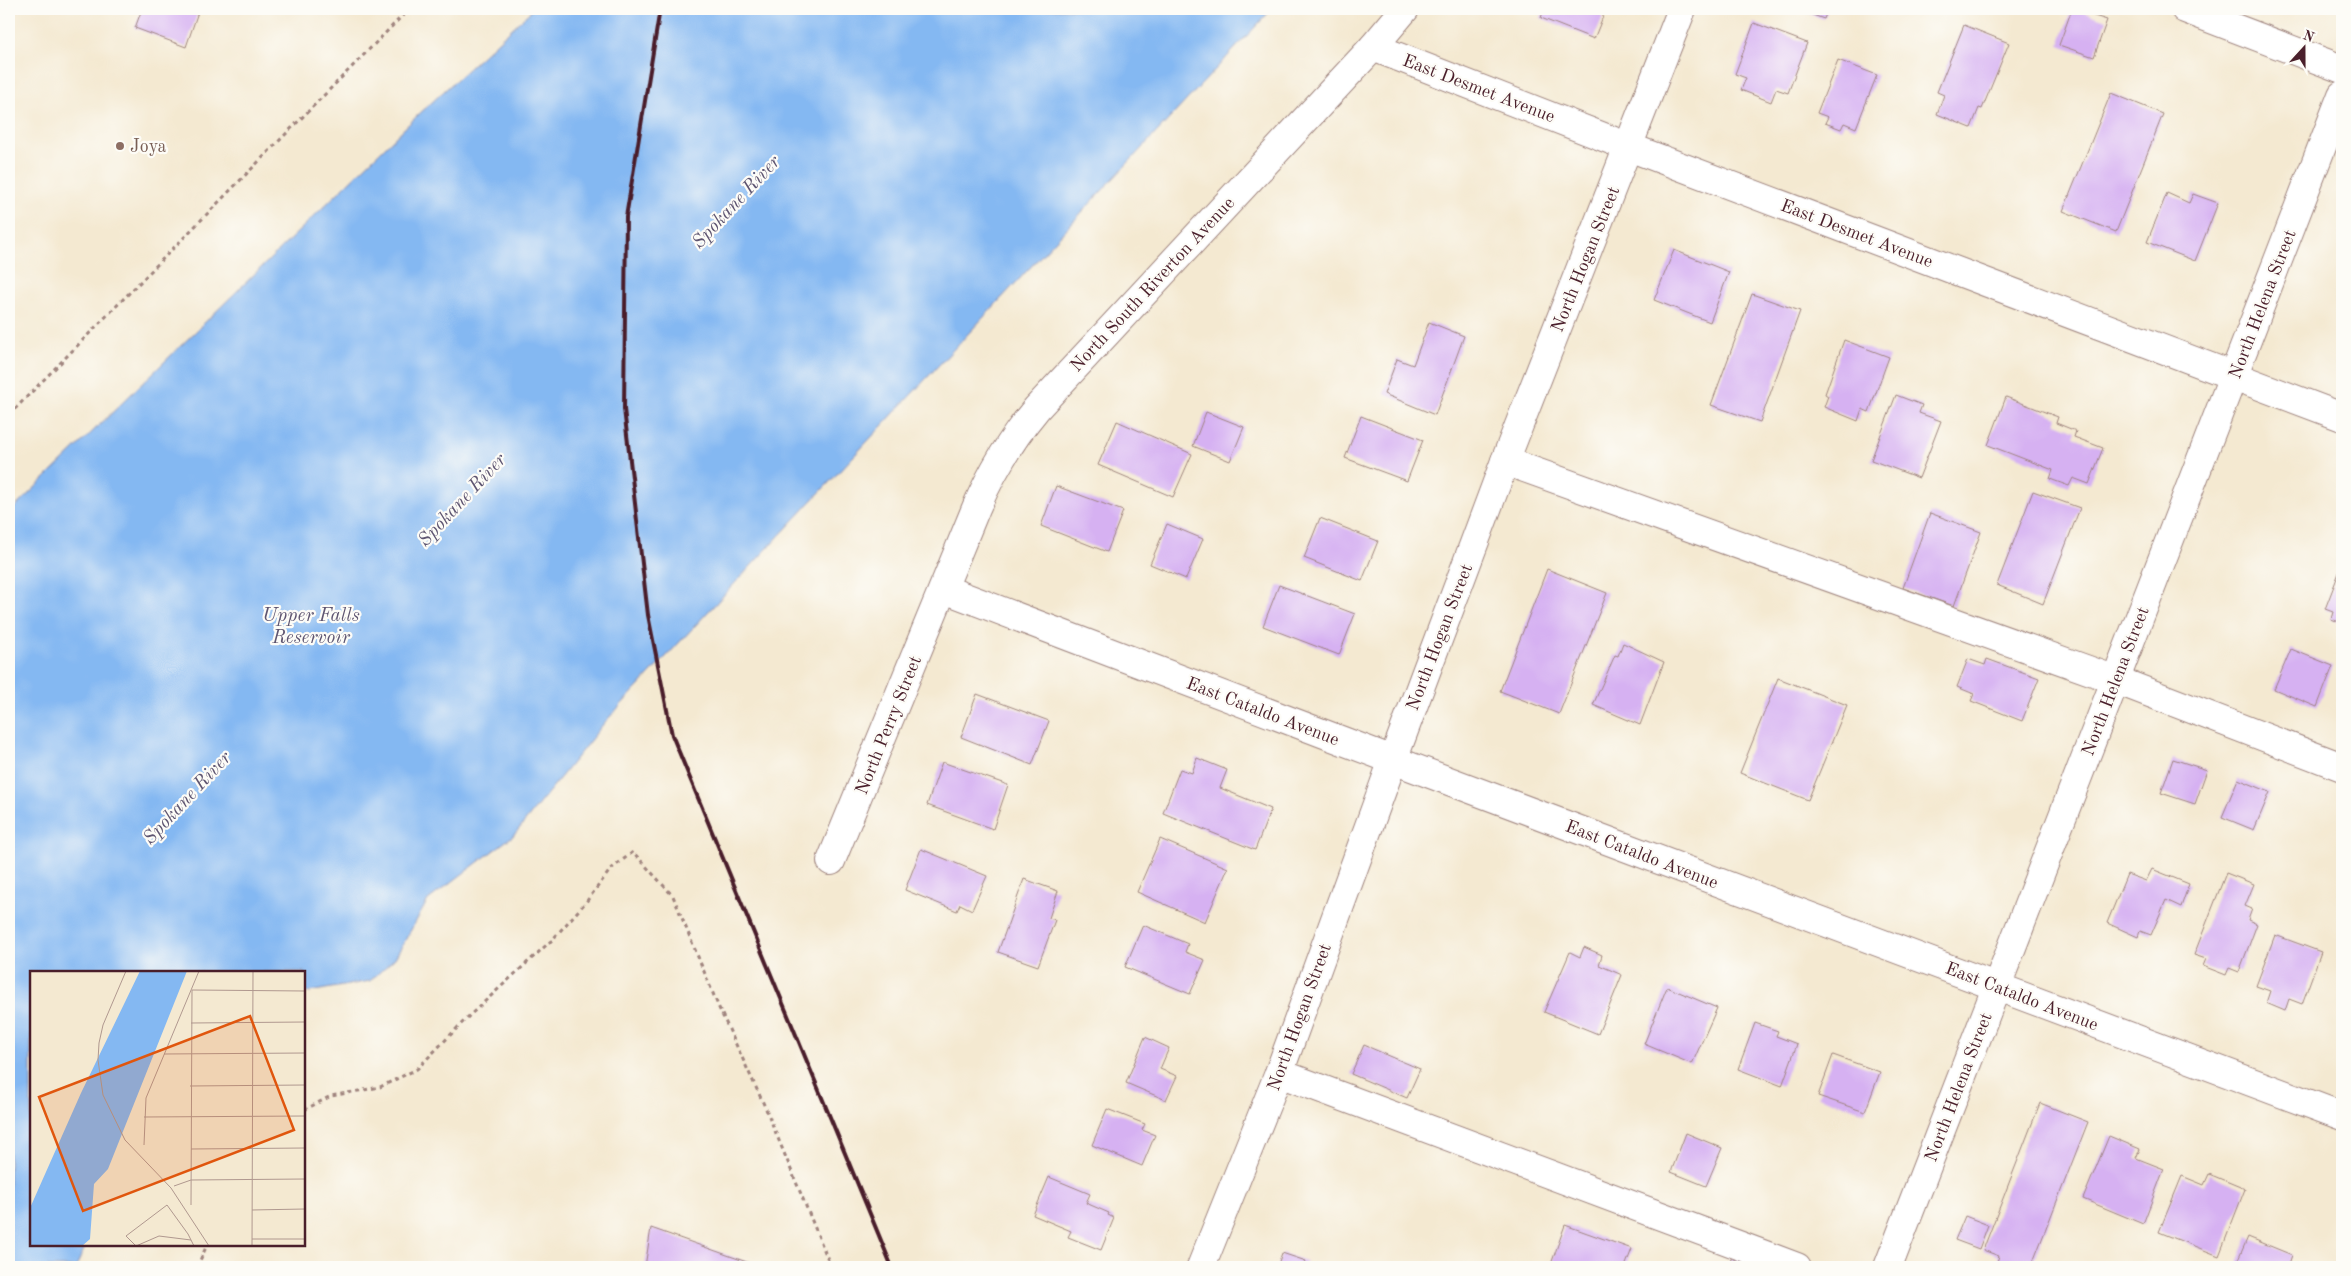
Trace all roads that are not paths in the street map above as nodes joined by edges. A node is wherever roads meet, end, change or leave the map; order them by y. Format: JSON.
{"nodes":[{"id":1,"x":1405,"y":9,"type":"edge"},
{"id":2,"x":1682,"y":9,"type":"edge"},
{"id":3,"x":2185,"y":9,"type":"edge"},
{"id":4,"x":1373,"y":47,"type":"junction"},
{"id":5,"x":2342,"y":69,"type":"edge"},
{"id":6,"x":2342,"y":95,"type":"edge"},
{"id":7,"x":1629,"y":147,"type":"junction"},
{"id":8,"x":2234,"y":376,"type":"junction"},
{"id":9,"x":2342,"y":417,"type":"edge"},
{"id":10,"x":1505,"y":461,"type":"junction"},
{"id":11,"x":944,"y":589,"type":"junction"},
{"id":12,"x":2116,"y":680,"type":"junction"},
{"id":13,"x":1393,"y":760,"type":"junction"},
{"id":14,"x":2342,"y":767,"type":"edge"},
{"id":15,"x":831,"y":861,"type":"dead end"},
{"id":16,"x":1996,"y":986,"type":"junction"},
{"id":17,"x":1280,"y":1073,"type":"junction"},
{"id":18,"x":2342,"y":1116,"type":"edge"},
{"id":19,"x":1202,"y":1267,"type":"edge"},
{"id":20,"x":1797,"y":1267,"type":"edge"},
{"id":21,"x":1888,"y":1267,"type":"edge"}],
"edges":[{"from":1,"to":4,"type":"street","name":"North South Riverton Avenue"},
{"from":2,"to":7,"type":"street","name":"North Hogan Street"},
{"from":3,"to":5,"type":"street"},
{"from":4,"to":7,"type":"street","name":"East Desmet Avenue"},
{"from":4,"to":11,"type":"street","name":"North South Riverton Avenue"},
{"from":6,"to":8,"type":"street","name":"North Helena Street"},
{"from":7,"to":8,"type":"street","name":"East Desmet Avenue"},
{"from":7,"to":10,"type":"street","name":"North Hogan Street"},
{"from":8,"to":9,"type":"street","name":"East Desmet Avenue"},
{"from":8,"to":12,"type":"street","name":"North Helena Street"},
{"from":10,"to":12,"type":"street"},
{"from":10,"to":13,"type":"street","name":"North Hogan Street"},
{"from":11,"to":13,"type":"street","name":"East Cataldo Avenue"},
{"from":11,"to":15,"type":"street","name":"North Perry Street"},
{"from":12,"to":14,"type":"street"},
{"from":12,"to":16,"type":"street","name":"North Helena Street"},
{"from":13,"to":16,"type":"street","name":"East Cataldo Avenue"},
{"from":13,"to":17,"type":"street","name":"North Hogan Street"},
{"from":16,"to":18,"type":"street","name":"East Cataldo Avenue"},
{"from":16,"to":21,"type":"street","name":"North Helena Street"},
{"from":17,"to":19,"type":"street","name":"North Hogan Street"},
{"from":17,"to":20,"type":"street"}]}
